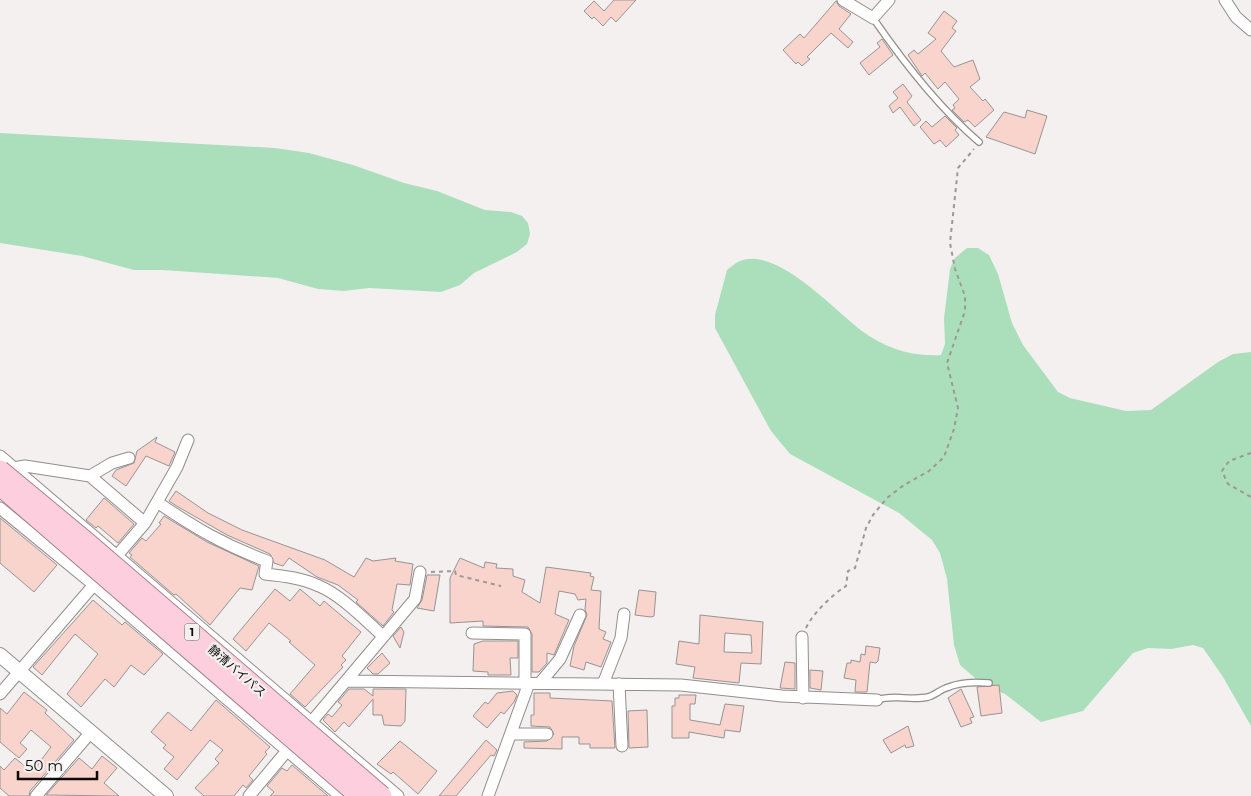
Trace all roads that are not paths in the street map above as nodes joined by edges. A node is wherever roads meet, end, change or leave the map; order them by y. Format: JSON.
{"nodes":[{"id":1,"x":843,"y":0,"type":"edge"},
{"id":2,"x":889,"y":0,"type":"edge"},
{"id":3,"x":1225,"y":0,"type":"edge"},
{"id":4,"x":873,"y":18,"type":"junction"},
{"id":5,"x":1251,"y":30,"type":"edge"},
{"id":6,"x":980,"y":142,"type":"road end"},
{"id":7,"x":188,"y":440,"type":"dead end"},
{"id":8,"x":0,"y":456,"type":"edge"},
{"id":9,"x":129,"y":458,"type":"dead end"},
{"id":10,"x":7,"y":469,"type":"edge"},
{"id":11,"x":90,"y":476,"type":"junction"},
{"id":12,"x":0,"y":486,"type":"edge"},
{"id":13,"x":157,"y":502,"type":"junction"},
{"id":14,"x":0,"y":508,"type":"edge"},
{"id":15,"x":144,"y":524,"type":"junction"},
{"id":16,"x":118,"y":555,"type":"junction"},
{"id":17,"x":420,"y":572,"type":"road end"},
{"id":18,"x":94,"y":585,"type":"junction"},
{"id":19,"x":624,"y":614,"type":"dead end"},
{"id":20,"x":580,"y":615,"type":"dead end"},
{"id":21,"x":472,"y":633,"type":"dead end"},
{"id":22,"x":383,"y":636,"type":"junction"},
{"id":23,"x":802,"y":637,"type":"road end"},
{"id":24,"x":0,"y":655,"type":"edge"},
{"id":25,"x":19,"y":671,"type":"junction"},
{"id":26,"x":346,"y":681,"type":"junction"},
{"id":27,"x":531,"y":683,"type":"junction"},
{"id":28,"x":989,"y":683,"type":"dead end"},
{"id":29,"x":603,"y":684,"type":"junction"},
{"id":30,"x":619,"y":684,"type":"junction"},
{"id":31,"x":0,"y":694,"type":"edge"},
{"id":32,"x":803,"y":698,"type":"junction"},
{"id":33,"x":877,"y":700,"type":"joint"},
{"id":34,"x":312,"y":721,"type":"junction"},
{"id":35,"x":91,"y":732,"type":"junction"},
{"id":36,"x":511,"y":734,"type":"junction"},
{"id":37,"x":547,"y":734,"type":"dead end"},
{"id":38,"x":622,"y":746,"type":"dead end"},
{"id":39,"x":287,"y":751,"type":"junction"},
{"id":40,"x":36,"y":796,"type":"edge"},
{"id":41,"x":166,"y":796,"type":"edge"},
{"id":42,"x":249,"y":796,"type":"edge"},
{"id":43,"x":340,"y":796,"type":"edge"},
{"id":44,"x":359,"y":796,"type":"edge"},
{"id":45,"x":382,"y":796,"type":"edge"},
{"id":46,"x":398,"y":796,"type":"edge"},
{"id":47,"x":488,"y":796,"type":"edge"}],
"edges":[{"from":1,"to":4,"type":"street"},
{"from":2,"to":4,"type":"street"},
{"from":3,"to":5,"type":"street"},
{"from":4,"to":6,"type":"lane"},
{"from":7,"to":13,"type":"street"},
{"from":8,"to":10,"type":"street"},
{"from":9,"to":11,"type":"street"},
{"from":10,"to":11,"type":"street"},
{"from":10,"to":16,"type":"street"},
{"from":10,"to":45,"type":"highway","name":"静清バイパス","number":"1","bridge":true},
{"from":11,"to":15,"type":"street"},
{"from":12,"to":44,"type":"highway","name":"静清バイパス","number":"1","bridge":true},
{"from":13,"to":15,"type":"street"},
{"from":13,"to":22,"type":"street"},
{"from":14,"to":18,"type":"street"},
{"from":15,"to":16,"type":"street"},
{"from":16,"to":18,"type":"street"},
{"from":16,"to":34,"type":"street"},
{"from":17,"to":22,"type":"street"},
{"from":18,"to":25,"type":"street"},
{"from":18,"to":39,"type":"street"},
{"from":19,"to":29,"type":"street"},
{"from":20,"to":27,"type":"street"},
{"from":21,"to":27,"type":"street"},
{"from":22,"to":26,"type":"street"},
{"from":23,"to":32,"type":"street"},
{"from":24,"to":25,"type":"street"},
{"from":25,"to":31,"type":"street"},
{"from":25,"to":35,"type":"street"},
{"from":26,"to":27,"type":"street"},
{"from":26,"to":34,"type":"street"},
{"from":27,"to":29,"type":"street"},
{"from":27,"to":36,"type":"street"},
{"from":28,"to":33,"type":"lane"},
{"from":29,"to":30,"type":"street"},
{"from":30,"to":32,"type":"street"},
{"from":30,"to":38,"type":"street"},
{"from":32,"to":33,"type":"street"},
{"from":34,"to":39,"type":"street"},
{"from":34,"to":46,"type":"street"},
{"from":35,"to":40,"type":"street"},
{"from":35,"to":41,"type":"street"},
{"from":36,"to":37,"type":"street"},
{"from":36,"to":47,"type":"street"},
{"from":39,"to":42,"type":"street"},
{"from":39,"to":43,"type":"street"}]}
